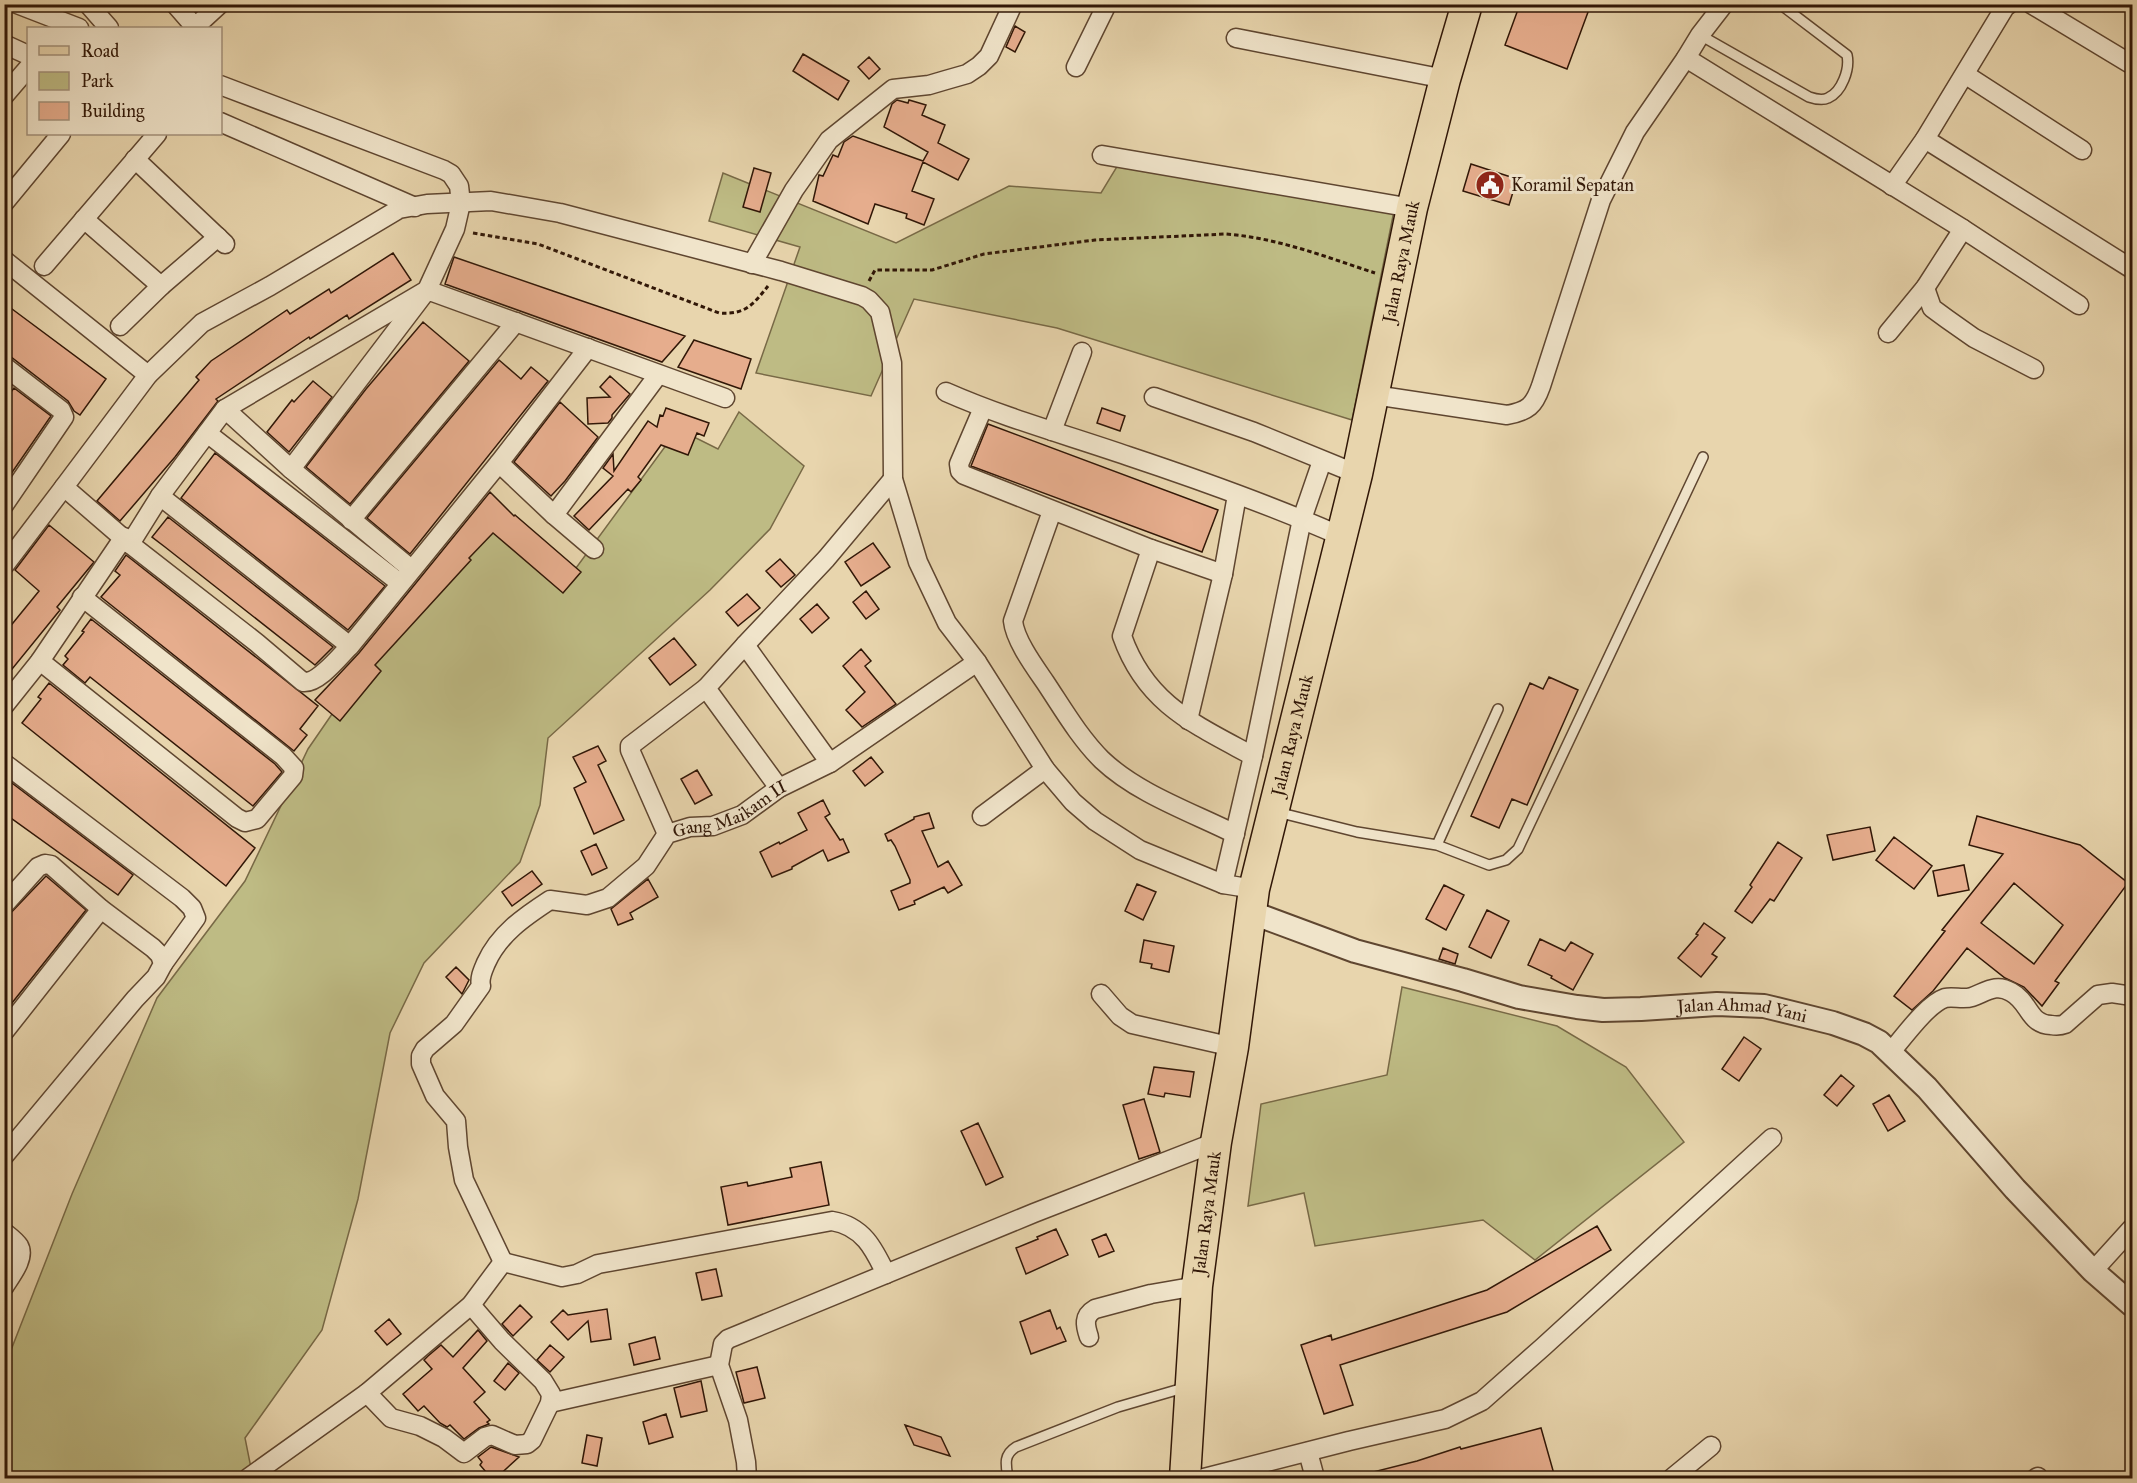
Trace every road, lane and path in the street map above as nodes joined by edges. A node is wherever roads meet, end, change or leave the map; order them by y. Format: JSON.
{"nodes":[{"id":1,"x":88,"y":4,"type":"edge"},
{"id":2,"x":176,"y":4,"type":"edge"},
{"id":3,"x":220,"y":4,"type":"edge"},
{"id":4,"x":1012,"y":4,"type":"edge"},
{"id":5,"x":1107,"y":4,"type":"edge"},
{"id":6,"x":1467,"y":4,"type":"edge"},
{"id":7,"x":1724,"y":4,"type":"edge"},
{"id":8,"x":1780,"y":4,"type":"edge"},
{"id":9,"x":2009,"y":4,"type":"edge"},
{"id":10,"x":2031,"y":4,"type":"edge"},
{"id":11,"x":28,"y":6,"type":"edge"},
{"id":12,"x":77,"y":27,"type":"edge"},
{"id":13,"x":108,"y":27,"type":"edge"},
{"id":14,"x":194,"y":27,"type":"edge"},
{"id":15,"x":196,"y":27,"type":"edge"},
{"id":16,"x":1700,"y":35,"type":"junction"},
{"id":17,"x":1236,"y":38,"type":"dead end"},
{"id":18,"x":4,"y":44,"type":"edge"},
{"id":19,"x":27,"y":54,"type":"edge"},
{"id":20,"x":1686,"y":58,"type":"junction"},
{"id":21,"x":2129,"y":63,"type":"dead end"},
{"id":22,"x":1077,"y":67,"type":"dead end"},
{"id":23,"x":27,"y":69,"type":"edge"},
{"id":24,"x":1966,"y":75,"type":"junction"},
{"id":25,"x":1445,"y":79,"type":"junction"},
{"id":26,"x":222,"y":86,"type":"edge"},
{"id":27,"x":4,"y":96,"type":"edge"},
{"id":28,"x":222,"y":123,"type":"edge"},
{"id":29,"x":60,"y":135,"type":"edge"},
{"id":30,"x":156,"y":135,"type":"edge"},
{"id":31,"x":1925,"y":140,"type":"junction"},
{"id":32,"x":2082,"y":150,"type":"dead end"},
{"id":33,"x":1102,"y":155,"type":"dead end"},
{"id":34,"x":135,"y":159,"type":"junction"},
{"id":35,"x":1892,"y":186,"type":"junction"},
{"id":36,"x":4,"y":203,"type":"edge"},
{"id":37,"x":461,"y":203,"type":"junction"},
{"id":38,"x":415,"y":207,"type":"junction"},
{"id":39,"x":1412,"y":208,"type":"junction"},
{"id":40,"x":84,"y":219,"type":"junction"},
{"id":41,"x":1963,"y":229,"type":"junction"},
{"id":42,"x":455,"y":230,"type":"junction"},
{"id":43,"x":4,"y":260,"type":"edge"},
{"id":44,"x":752,"y":264,"type":"junction"},
{"id":45,"x":44,"y":266,"type":"dead end"},
{"id":46,"x":2133,"y":269,"type":"edge"},
{"id":47,"x":781,"y":271,"type":"junction"},
{"id":48,"x":869,"y":280,"type":"dead end"},
{"id":49,"x":1396,"y":280,"type":"junction"},
{"id":50,"x":160,"y":286,"type":"junction"},
{"id":51,"x":1925,"y":288,"type":"junction"},
{"id":52,"x":427,"y":290,"type":"junction"},
{"id":53,"x":2079,"y":305,"type":"dead end"},
{"id":54,"x":516,"y":322,"type":"junction"},
{"id":55,"x":120,"y":326,"type":"dead end"},
{"id":56,"x":1888,"y":333,"type":"dead end"},
{"id":57,"x":588,"y":348,"type":"junction"},
{"id":58,"x":1082,"y":352,"type":"dead end"},
{"id":59,"x":2034,"y":369,"type":"dead end"},
{"id":60,"x":6,"y":371,"type":"edge"},
{"id":61,"x":148,"y":375,"type":"junction"},
{"id":62,"x":658,"y":375,"type":"junction"},
{"id":63,"x":946,"y":392,"type":"dead end"},
{"id":64,"x":1374,"y":395,"type":"junction"},
{"id":65,"x":1154,"y":397,"type":"dead end"},
{"id":66,"x":725,"y":398,"type":"dead end"},
{"id":67,"x":982,"y":408,"type":"junction"},
{"id":68,"x":225,"y":409,"type":"junction"},
{"id":69,"x":1052,"y":431,"type":"junction"},
{"id":70,"x":207,"y":433,"type":"junction"},
{"id":71,"x":1703,"y":457,"type":"dead end"},
{"id":72,"x":1322,"y":461,"type":"junction"},
{"id":73,"x":499,"y":463,"type":"junction"},
{"id":74,"x":291,"y":469,"type":"junction"},
{"id":75,"x":1358,"y":474,"type":"junction"},
{"id":76,"x":893,"y":479,"type":"junction"},
{"id":77,"x":64,"y":487,"type":"junction"},
{"id":78,"x":1237,"y":495,"type":"junction"},
{"id":79,"x":160,"y":496,"type":"junction"},
{"id":80,"x":4,"y":505,"type":"edge"},
{"id":81,"x":1052,"y":511,"type":"junction"},
{"id":82,"x":554,"y":515,"type":"junction"},
{"id":83,"x":1302,"y":519,"type":"junction"},
{"id":84,"x":351,"y":520,"type":"junction"},
{"id":85,"x":1342,"y":537,"type":"junction"},
{"id":86,"x":127,"y":540,"type":"junction"},
{"id":87,"x":594,"y":549,"type":"dead end"},
{"id":88,"x":1151,"y":549,"type":"junction"},
{"id":89,"x":4,"y":566,"type":"edge"},
{"id":90,"x":1223,"y":574,"type":"junction"},
{"id":91,"x":405,"y":576,"type":"junction"},
{"id":92,"x":82,"y":597,"type":"junction"},
{"id":93,"x":745,"y":645,"type":"junction"},
{"id":94,"x":350,"y":646,"type":"junction"},
{"id":95,"x":40,"y":661,"type":"junction"},
{"id":96,"x":977,"y":662,"type":"junction"},
{"id":97,"x":706,"y":688,"type":"junction"},
{"id":98,"x":4,"y":706,"type":"edge"},
{"id":99,"x":1498,"y":709,"type":"dead end"},
{"id":100,"x":1188,"y":720,"type":"junction"},
{"id":101,"x":1253,"y":756,"type":"junction"},
{"id":102,"x":4,"y":763,"type":"edge"},
{"id":103,"x":830,"y":763,"type":"junction"},
{"id":104,"x":1045,"y":769,"type":"junction"},
{"id":105,"x":779,"y":788,"type":"junction"},
{"id":106,"x":1274,"y":812,"type":"junction"},
{"id":107,"x":982,"y":816,"type":"dead end"},
{"id":108,"x":667,"y":834,"type":"junction"},
{"id":109,"x":1235,"y":834,"type":"junction"},
{"id":110,"x":1437,"y":845,"type":"junction"},
{"id":111,"x":1223,"y":884,"type":"junction"},
{"id":112,"x":1252,"y":901,"type":"junction"},
{"id":113,"x":4,"y":905,"type":"edge"},
{"id":114,"x":101,"y":909,"type":"junction"},
{"id":115,"x":163,"y":964,"type":"junction"},
{"id":116,"x":1101,"y":994,"type":"dead end"},
{"id":117,"x":2133,"y":996,"type":"edge"},
{"id":118,"x":6,"y":1029,"type":"edge"},
{"id":119,"x":1233,"y":1047,"type":"junction"},
{"id":120,"x":1890,"y":1053,"type":"junction"},
{"id":121,"x":1772,"y":1138,"type":"dead end"},
{"id":122,"x":1216,"y":1142,"type":"junction"},
{"id":123,"x":4,"y":1156,"type":"edge"},
{"id":124,"x":2133,"y":1228,"type":"edge"},
{"id":125,"x":4,"y":1232,"type":"edge"},
{"id":126,"x":503,"y":1262,"type":"junction"},
{"id":127,"x":2093,"y":1271,"type":"junction"},
{"id":128,"x":886,"y":1274,"type":"junction"},
{"id":129,"x":1197,"y":1286,"type":"junction"},
{"id":130,"x":4,"y":1287,"type":"edge"},
{"id":131,"x":471,"y":1305,"type":"junction"},
{"id":132,"x":2133,"y":1305,"type":"edge"},
{"id":133,"x":1089,"y":1337,"type":"dead end"},
{"id":134,"x":719,"y":1365,"type":"junction"},
{"id":135,"x":1190,"y":1387,"type":"junction"},
{"id":136,"x":367,"y":1393,"type":"junction"},
{"id":137,"x":550,"y":1403,"type":"junction"},
{"id":138,"x":1711,"y":1446,"type":"dead end"},
{"id":139,"x":1308,"y":1452,"type":"junction"},
{"id":140,"x":248,"y":1479,"type":"edge"},
{"id":141,"x":747,"y":1479,"type":"edge"},
{"id":142,"x":1008,"y":1479,"type":"edge"},
{"id":143,"x":1185,"y":1479,"type":"edge"},
{"id":144,"x":1204,"y":1479,"type":"edge"},
{"id":145,"x":1314,"y":1479,"type":"edge"},
{"id":146,"x":1672,"y":1479,"type":"edge"}],
"edges":[{"from":1,"to":13,"type":"street"},
{"from":2,"to":14,"type":"street"},
{"from":3,"to":15,"type":"street"},
{"from":4,"to":44,"type":"street"},
{"from":5,"to":22,"type":"street"},
{"from":6,"to":25,"type":"main road","name":"Jalan Raya Mauk"},
{"from":7,"to":16,"type":"street"},
{"from":8,"to":16,"type":"lane"},
{"from":9,"to":24,"type":"street"},
{"from":10,"to":21,"type":"street"},
{"from":11,"to":12,"type":"street"},
{"from":16,"to":20,"type":"street"},
{"from":17,"to":25,"type":"street"},
{"from":18,"to":19,"type":"street"},
{"from":20,"to":35,"type":"street"},
{"from":20,"to":64,"type":"street"},
{"from":23,"to":27,"type":"street"},
{"from":24,"to":31,"type":"street"},
{"from":24,"to":32,"type":"street"},
{"from":25,"to":39,"type":"main road","name":"Jalan Raya Mauk"},
{"from":26,"to":37,"type":"street"},
{"from":28,"to":38,"type":"street"},
{"from":29,"to":36,"type":"street"},
{"from":30,"to":34,"type":"street"},
{"from":31,"to":35,"type":"street"},
{"from":31,"to":46,"type":"street"},
{"from":33,"to":39,"type":"street"},
{"from":34,"to":40,"type":"street"},
{"from":34,"to":50,"type":"street"},
{"from":35,"to":41,"type":"street"},
{"from":37,"to":38,"type":"street"},
{"from":37,"to":42,"type":"street"},
{"from":37,"to":44,"type":"street"},
{"from":38,"to":61,"type":"street"},
{"from":39,"to":49,"type":"main road","name":"Jalan Raya Mauk"},
{"from":40,"to":45,"type":"street"},
{"from":40,"to":50,"type":"street"},
{"from":41,"to":51,"type":"street"},
{"from":41,"to":53,"type":"street"},
{"from":42,"to":47,"type":"path"},
{"from":42,"to":52,"type":"street"},
{"from":43,"to":61,"type":"street"},
{"from":44,"to":47,"type":"street"},
{"from":47,"to":76,"type":"street"},
{"from":48,"to":49,"type":"path"},
{"from":49,"to":64,"type":"main road","name":"Jalan Raya Mauk"},
{"from":50,"to":55,"type":"street"},
{"from":51,"to":56,"type":"street"},
{"from":51,"to":59,"type":"street"},
{"from":52,"to":54,"type":"street"},
{"from":52,"to":68,"type":"street"},
{"from":52,"to":74,"type":"street"},
{"from":54,"to":57,"type":"street"},
{"from":54,"to":84,"type":"street"},
{"from":57,"to":62,"type":"street"},
{"from":57,"to":73,"type":"street"},
{"from":58,"to":69,"type":"street"},
{"from":60,"to":80,"type":"street"},
{"from":61,"to":77,"type":"street"},
{"from":62,"to":66,"type":"street"},
{"from":62,"to":82,"type":"street"},
{"from":63,"to":67,"type":"street"},
{"from":64,"to":75,"type":"main road","name":"Jalan Raya Mauk"},
{"from":65,"to":72,"type":"street"},
{"from":67,"to":69,"type":"street"},
{"from":67,"to":81,"type":"street"},
{"from":68,"to":70,"type":"street"},
{"from":68,"to":74,"type":"street"},
{"from":69,"to":78,"type":"street"},
{"from":70,"to":79,"type":"street"},
{"from":70,"to":91,"type":"street"},
{"from":71,"to":110,"type":"lane"},
{"from":72,"to":75,"type":"street"},
{"from":72,"to":83,"type":"street"},
{"from":73,"to":82,"type":"street"},
{"from":73,"to":91,"type":"street"},
{"from":74,"to":84,"type":"street"},
{"from":75,"to":85,"type":"main road","name":"Jalan Raya Mauk"},
{"from":76,"to":93,"type":"street"},
{"from":76,"to":96,"type":"street"},
{"from":77,"to":86,"type":"street"},
{"from":77,"to":89,"type":"street"},
{"from":78,"to":83,"type":"street"},
{"from":78,"to":90,"type":"street"},
{"from":79,"to":86,"type":"street"},
{"from":79,"to":94,"type":"street"},
{"from":81,"to":88,"type":"street"},
{"from":81,"to":109,"type":"street"},
{"from":82,"to":87,"type":"street"},
{"from":83,"to":85,"type":"street"},
{"from":83,"to":101,"type":"street"},
{"from":84,"to":91,"type":"street"},
{"from":85,"to":106,"type":"main road","name":"Jalan Raya Mauk"},
{"from":86,"to":92,"type":"street"},
{"from":86,"to":94,"type":"street"},
{"from":88,"to":90,"type":"street"},
{"from":88,"to":100,"type":"street"},
{"from":90,"to":100,"type":"street"},
{"from":91,"to":94,"type":"street"},
{"from":92,"to":95,"type":"street"},
{"from":92,"to":95,"type":"street"},
{"from":93,"to":97,"type":"street"},
{"from":93,"to":103,"type":"street"},
{"from":95,"to":98,"type":"street"},
{"from":96,"to":103,"type":"street","name":"Gang Maikam II"},
{"from":96,"to":104,"type":"street"},
{"from":97,"to":105,"type":"street"},
{"from":97,"to":108,"type":"street"},
{"from":99,"to":110,"type":"lane"},
{"from":100,"to":101,"type":"street"},
{"from":101,"to":109,"type":"street"},
{"from":102,"to":115,"type":"street"},
{"from":103,"to":105,"type":"street","name":"Gang Maikam II"},
{"from":104,"to":107,"type":"street"},
{"from":104,"to":111,"type":"street"},
{"from":105,"to":108,"type":"street","name":"Gang Maikam II"},
{"from":106,"to":110,"type":"lane"},
{"from":106,"to":112,"type":"main road","name":"Jalan Raya Mauk"},
{"from":108,"to":126,"type":"street","name":"Gang Maikam II"},
{"from":109,"to":111,"type":"street"},
{"from":111,"to":112,"type":"street"},
{"from":112,"to":119,"type":"main road","name":"Jalan Raya Mauk"},
{"from":112,"to":120,"type":"street","name":"Jalan Ahmad Yani"},
{"from":113,"to":114,"type":"street"},
{"from":114,"to":115,"type":"street"},
{"from":114,"to":118,"type":"street"},
{"from":115,"to":123,"type":"street"},
{"from":116,"to":119,"type":"street"},
{"from":117,"to":120,"type":"street"},
{"from":119,"to":122,"type":"main road","name":"Jalan Raya Mauk"},
{"from":120,"to":127,"type":"street","name":"Jalan Ahmad Yani"},
{"from":121,"to":139,"type":"street"},
{"from":122,"to":128,"type":"street"},
{"from":122,"to":129,"type":"main road","name":"Jalan Raya Mauk"},
{"from":124,"to":127,"type":"street"},
{"from":125,"to":130,"type":"street"},
{"from":126,"to":128,"type":"street"},
{"from":126,"to":131,"type":"street"},
{"from":127,"to":132,"type":"street","name":"Jalan Ahmad Yani"},
{"from":128,"to":134,"type":"street"},
{"from":129,"to":133,"type":"street"},
{"from":129,"to":135,"type":"main road","name":"Jalan Raya Mauk"},
{"from":131,"to":136,"type":"street"},
{"from":131,"to":137,"type":"street"},
{"from":134,"to":137,"type":"street"},
{"from":134,"to":141,"type":"street"},
{"from":135,"to":142,"type":"lane"},
{"from":135,"to":143,"type":"main road","name":"Jalan Raya Mauk"},
{"from":136,"to":137,"type":"street"},
{"from":136,"to":140,"type":"street"},
{"from":138,"to":146,"type":"street"},
{"from":139,"to":144,"type":"street"},
{"from":139,"to":145,"type":"street"}]}
